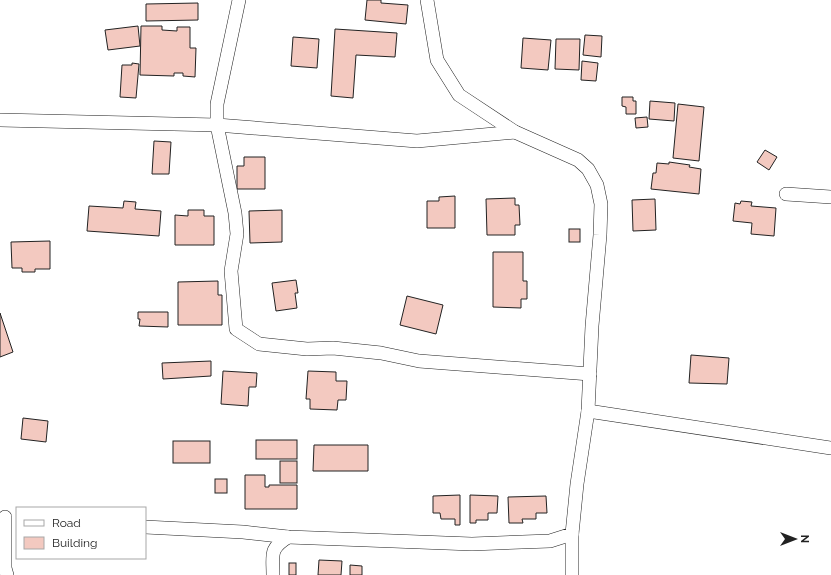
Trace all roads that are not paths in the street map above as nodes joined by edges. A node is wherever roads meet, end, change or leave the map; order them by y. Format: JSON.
{"nodes":[{"id":1,"x":240,"y":0,"type":"edge"},
{"id":2,"x":427,"y":0,"type":"edge"},
{"id":3,"x":0,"y":120,"type":"edge"},
{"id":4,"x":218,"y":125,"type":"junction"},
{"id":5,"x":514,"y":132,"type":"junction"},
{"id":6,"x":786,"y":194,"type":"dead end"},
{"id":7,"x":831,"y":197,"type":"edge"},
{"id":8,"x":590,"y":374,"type":"junction"},
{"id":9,"x":588,"y":411,"type":"junction"},
{"id":10,"x":831,"y":448,"type":"edge"},
{"id":11,"x":7,"y":516,"type":"edge"},
{"id":12,"x":146,"y":527,"type":"edge"},
{"id":13,"x":572,"y":534,"type":"junction"},
{"id":14,"x":288,"y":537,"type":"junction"},
{"id":15,"x":7,"y":575,"type":"edge"},
{"id":16,"x":273,"y":575,"type":"edge"},
{"id":17,"x":572,"y":575,"type":"edge"}],
"edges":[{"from":1,"to":4,"type":"street"},
{"from":2,"to":5,"type":"street"},
{"from":3,"to":4,"type":"street"},
{"from":4,"to":5,"type":"street"},
{"from":4,"to":8,"type":"street"},
{"from":5,"to":8,"type":"street"},
{"from":6,"to":7,"type":"street"},
{"from":8,"to":9,"type":"street"},
{"from":9,"to":10,"type":"street"},
{"from":9,"to":13,"type":"street"},
{"from":11,"to":15,"type":"street"},
{"from":12,"to":14,"type":"street"},
{"from":13,"to":14,"type":"street"},
{"from":13,"to":17,"type":"street"},
{"from":14,"to":16,"type":"street"}]}
